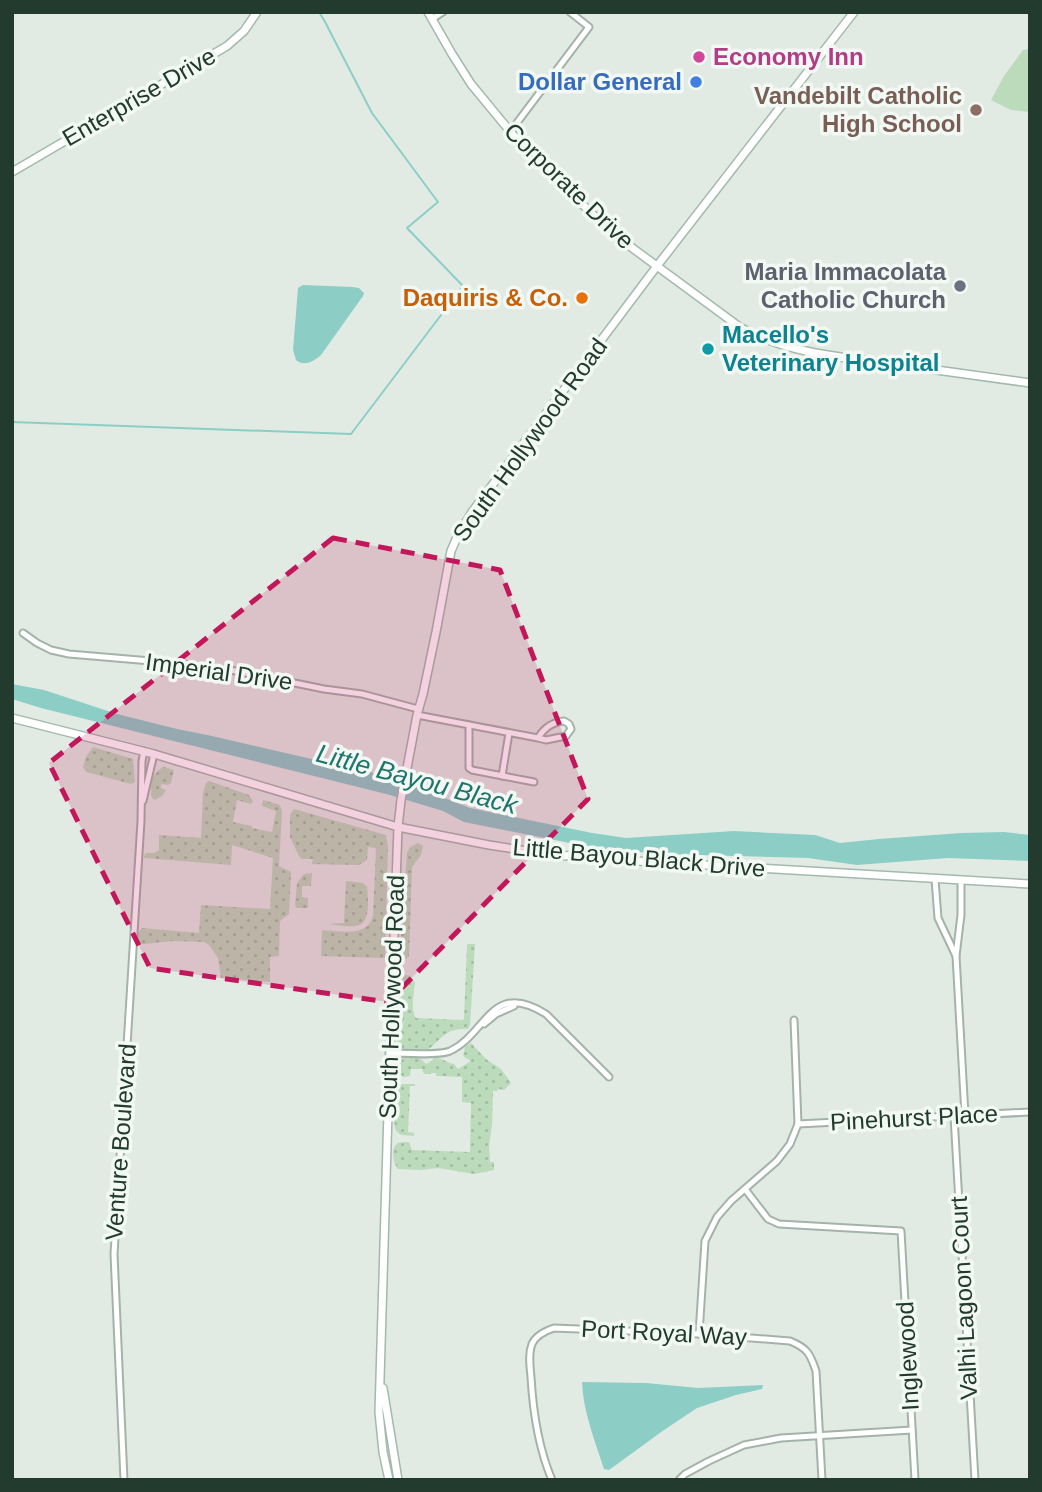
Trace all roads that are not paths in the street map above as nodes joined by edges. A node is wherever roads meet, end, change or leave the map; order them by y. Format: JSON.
{"nodes":[{"id":1,"x":257,"y":12,"type":"edge"},
{"id":2,"x":443,"y":12,"type":"edge"},
{"id":3,"x":570,"y":12,"type":"edge"},
{"id":4,"x":854,"y":12,"type":"edge"},
{"id":5,"x":430,"y":16,"type":"edge"},
{"id":6,"x":510,"y":132,"type":"junction"},
{"id":7,"x":12,"y":172,"type":"edge"},
{"id":8,"x":657,"y":266,"type":"junction"},
{"id":9,"x":1030,"y":383,"type":"edge"},
{"id":10,"x":23,"y":633,"type":"dead end"},
{"id":11,"x":417,"y":712,"type":"junction"},
{"id":12,"x":12,"y":719,"type":"edge"},
{"id":13,"x":469,"y":725,"type":"junction"},
{"id":14,"x":509,"y":733,"type":"junction"},
{"id":15,"x":538,"y":738,"type":"junction"},
{"id":16,"x":144,"y":751,"type":"junction"},
{"id":17,"x":154,"y":754,"type":"junction"},
{"id":18,"x":502,"y":776,"type":"junction"},
{"id":19,"x":534,"y":782,"type":"dead end"},
{"id":20,"x":142,"y":804,"type":"junction"},
{"id":21,"x":398,"y":827,"type":"junction"},
{"id":22,"x":935,"y":879,"type":"junction"},
{"id":23,"x":961,"y":880,"type":"junction"},
{"id":24,"x":1030,"y":884,"type":"edge"},
{"id":25,"x":956,"y":956,"type":"junction"},
{"id":26,"x":794,"y":1020,"type":"dead end"},
{"id":27,"x":389,"y":1053,"type":"junction"},
{"id":28,"x":609,"y":1077,"type":"dead end"},
{"id":29,"x":1030,"y":1112,"type":"edge"},
{"id":30,"x":965,"y":1115,"type":"junction"},
{"id":31,"x":954,"y":1116,"type":"junction"},
{"id":32,"x":798,"y":1124,"type":"junction"},
{"id":33,"x":745,"y":1189,"type":"junction"},
{"id":34,"x":699,"y":1334,"type":"junction"},
{"id":35,"x":381,"y":1366,"type":"junction"},
{"id":36,"x":912,"y":1430,"type":"junction"},
{"id":37,"x":820,"y":1435,"type":"junction"},
{"id":38,"x":124,"y":1480,"type":"edge"},
{"id":39,"x":389,"y":1480,"type":"edge"},
{"id":40,"x":398,"y":1480,"type":"edge"},
{"id":41,"x":552,"y":1480,"type":"edge"},
{"id":42,"x":679,"y":1480,"type":"edge"},
{"id":43,"x":822,"y":1480,"type":"edge"},
{"id":44,"x":915,"y":1480,"type":"edge"},
{"id":45,"x":975,"y":1480,"type":"edge"}],
"edges":[{"from":1,"to":7,"type":"main road","name":"Enterprise Drive"},
{"from":2,"to":5,"type":"street"},
{"from":3,"to":6,"type":"street"},
{"from":4,"to":8,"type":"main road","name":"South Hollywood Road"},
{"from":5,"to":6,"type":"main road","name":"Corporate Drive"},
{"from":6,"to":8,"type":"main road","name":"Corporate Drive"},
{"from":8,"to":9,"type":"main road","name":"Corporate Drive"},
{"from":8,"to":11,"type":"main road","name":"South Hollywood Road"},
{"from":10,"to":11,"type":"street","name":"Imperial Drive"},
{"from":11,"to":13,"type":"street","name":"Imperial Drive"},
{"from":11,"to":21,"type":"main road","name":"South Hollywood Road"},
{"from":12,"to":16,"type":"main road","name":"Little Bayou Black Drive"},
{"from":13,"to":14,"type":"street","name":"Imperial Drive"},
{"from":13,"to":18,"type":"street"},
{"from":14,"to":15,"type":"street","name":"Imperial Drive"},
{"from":14,"to":18,"type":"street"},
{"from":15,"to":15,"type":"street"},
{"from":16,"to":17,"type":"main road","name":"Little Bayou Black Drive"},
{"from":16,"to":20,"type":"street","name":"Venture Boulevard"},
{"from":17,"to":20,"type":"street","name":"Venture Boulevard"},
{"from":17,"to":21,"type":"main road","name":"Little Bayou Black Drive"},
{"from":18,"to":19,"type":"street"},
{"from":20,"to":38,"type":"street","name":"Venture Boulevard"},
{"from":21,"to":22,"type":"main road","name":"Little Bayou Black Drive"},
{"from":21,"to":27,"type":"main road","name":"South Hollywood Road"},
{"from":22,"to":23,"type":"main road","name":"Little Bayou Black Drive"},
{"from":22,"to":25,"type":"street"},
{"from":23,"to":24,"type":"main road","name":"Little Bayou Black Drive"},
{"from":23,"to":25,"type":"street"},
{"from":25,"to":30,"type":"street"},
{"from":26,"to":32,"type":"street"},
{"from":27,"to":28,"type":"street"},
{"from":27,"to":35,"type":"main road","name":"South Hollywood Road"},
{"from":29,"to":30,"type":"street","name":"Pinehurst Place"},
{"from":30,"to":31,"type":"street","name":"Pinehurst Place"},
{"from":31,"to":32,"type":"street","name":"Pinehurst Place"},
{"from":31,"to":45,"type":"street","name":"Valhi Lagoon Court"},
{"from":32,"to":33,"type":"street"},
{"from":33,"to":34,"type":"street"},
{"from":33,"to":36,"type":"street","name":"Inglewood"},
{"from":34,"to":37,"type":"street","name":"Port Royal Way"},
{"from":34,"to":41,"type":"street","name":"Port Royal Way"},
{"from":35,"to":39,"type":"main road","name":"South Hollywood Road"},
{"from":35,"to":40,"type":"main road","name":"South Hollywood Road"},
{"from":36,"to":37,"type":"street"},
{"from":36,"to":44,"type":"street","name":"Inglewood"},
{"from":37,"to":42,"type":"street"},
{"from":37,"to":43,"type":"street","name":"Port Royal Way"}]}
